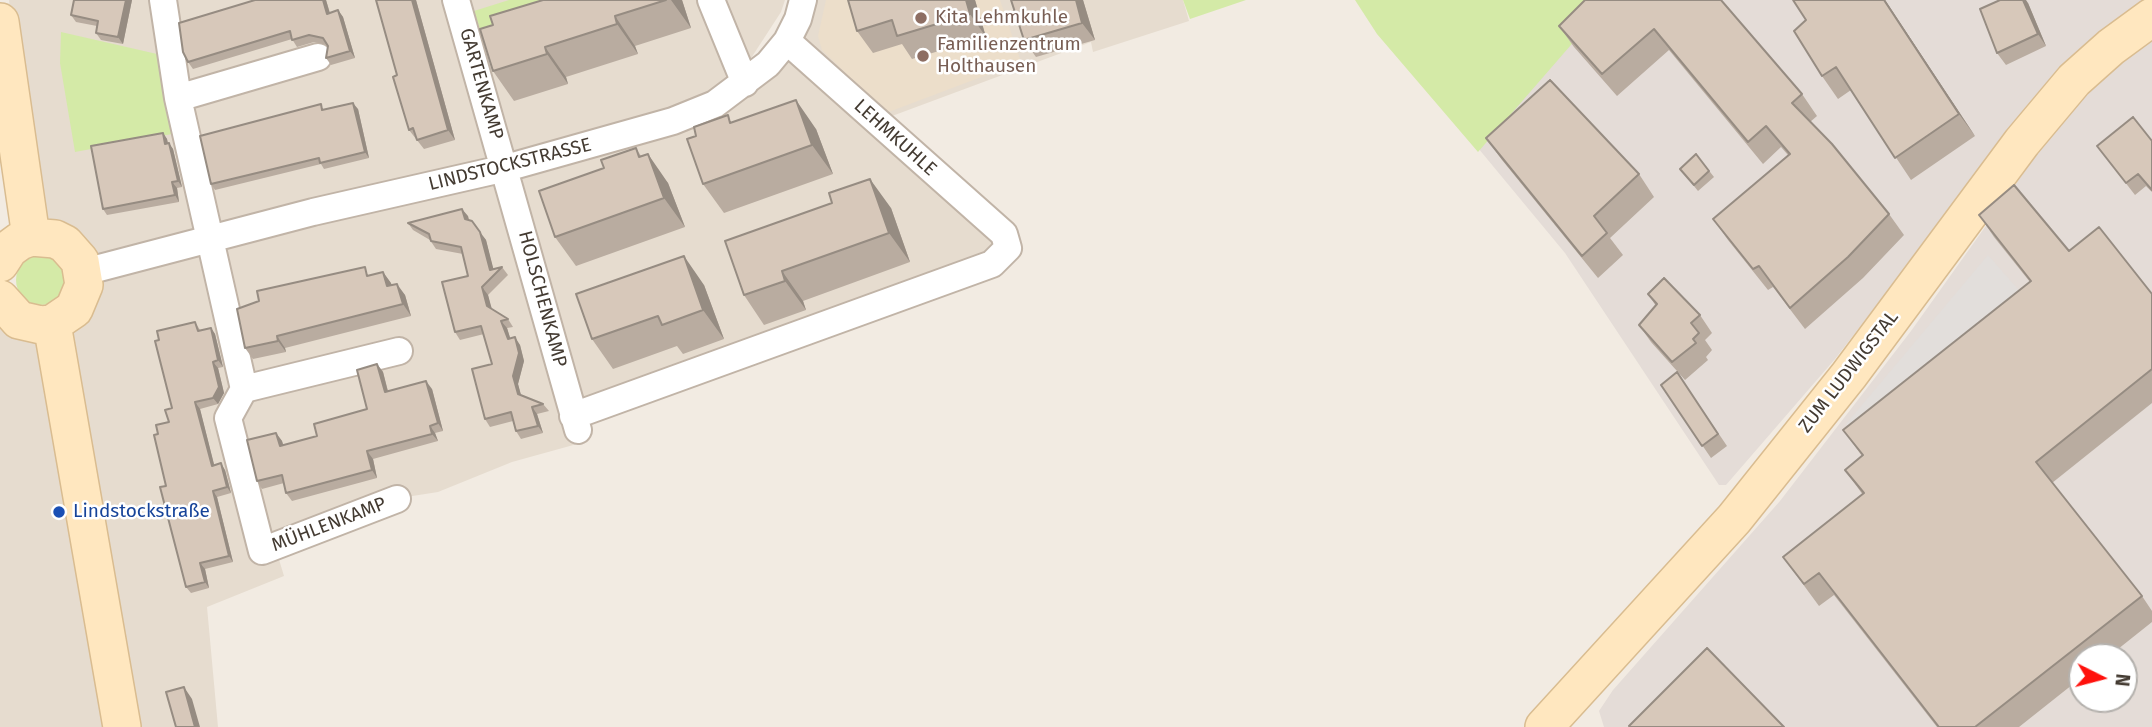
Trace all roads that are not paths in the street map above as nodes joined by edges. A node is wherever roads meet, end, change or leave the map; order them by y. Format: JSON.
{"nodes":[{"id":1,"x":163,"y":0,"type":"edge"},
{"id":2,"x":456,"y":0,"type":"edge"},
{"id":3,"x":711,"y":0,"type":"edge"},
{"id":4,"x":803,"y":0,"type":"edge"},
{"id":5,"x":2152,"y":17,"type":"edge"},
{"id":6,"x":0,"y":22,"type":"edge"},
{"id":7,"x":787,"y":41,"type":"junction"},
{"id":8,"x":318,"y":57,"type":"dead end"},
{"id":9,"x":745,"y":83,"type":"junction"},
{"id":10,"x":178,"y":98,"type":"junction"},
{"id":11,"x":506,"y":168,"type":"junction"},
{"id":12,"x":31,"y":237,"type":"junction"},
{"id":13,"x":208,"y":239,"type":"junction"},
{"id":14,"x":0,"y":263,"type":"edge"},
{"id":15,"x":84,"y":272,"type":"junction"},
{"id":16,"x":0,"y":299,"type":"edge"},
{"id":17,"x":52,"y":324,"type":"junction"},
{"id":18,"x":399,"y":351,"type":"dead end"},
{"id":19,"x":244,"y":389,"type":"junction"},
{"id":20,"x":576,"y":423,"type":"joint"},
{"id":21,"x":397,"y":499,"type":"dead end"},
{"id":22,"x":1559,"y":721,"type":"edge"},
{"id":23,"x":122,"y":727,"type":"edge"}],
"edges":[{"from":1,"to":10,"type":"street"},
{"from":2,"to":11,"type":"street","name":"GARTENKAMP"},
{"from":3,"to":9,"type":"street"},
{"from":4,"to":7,"type":"street","name":"LINDSTOCKSTRASSE"},
{"from":5,"to":22,"type":"street","name":"ZUM LUDWIGSTAL"},
{"from":6,"to":12,"type":"street"},
{"from":7,"to":9,"type":"street","name":"LINDSTOCKSTRASSE"},
{"from":7,"to":20,"type":"street","name":"LEHMKUHLE"},
{"from":8,"to":10,"type":"street"},
{"from":9,"to":11,"type":"street","name":"LINDSTOCKSTRASSE"},
{"from":10,"to":13,"type":"street"},
{"from":11,"to":13,"type":"street","name":"LINDSTOCKSTRASSE"},
{"from":11,"to":20,"type":"street","name":"HOLSCHENKAMP"},
{"from":12,"to":14,"type":"street"},
{"from":12,"to":15,"type":"street"},
{"from":13,"to":15,"type":"street","name":"LINDSTOCKSTRASSE"},
{"from":13,"to":19,"type":"street"},
{"from":15,"to":17,"type":"street"},
{"from":16,"to":17,"type":"street"},
{"from":17,"to":23,"type":"street"},
{"from":18,"to":19,"type":"street"},
{"from":19,"to":21,"type":"street","name":"MÜHLENKAMP"}]}
